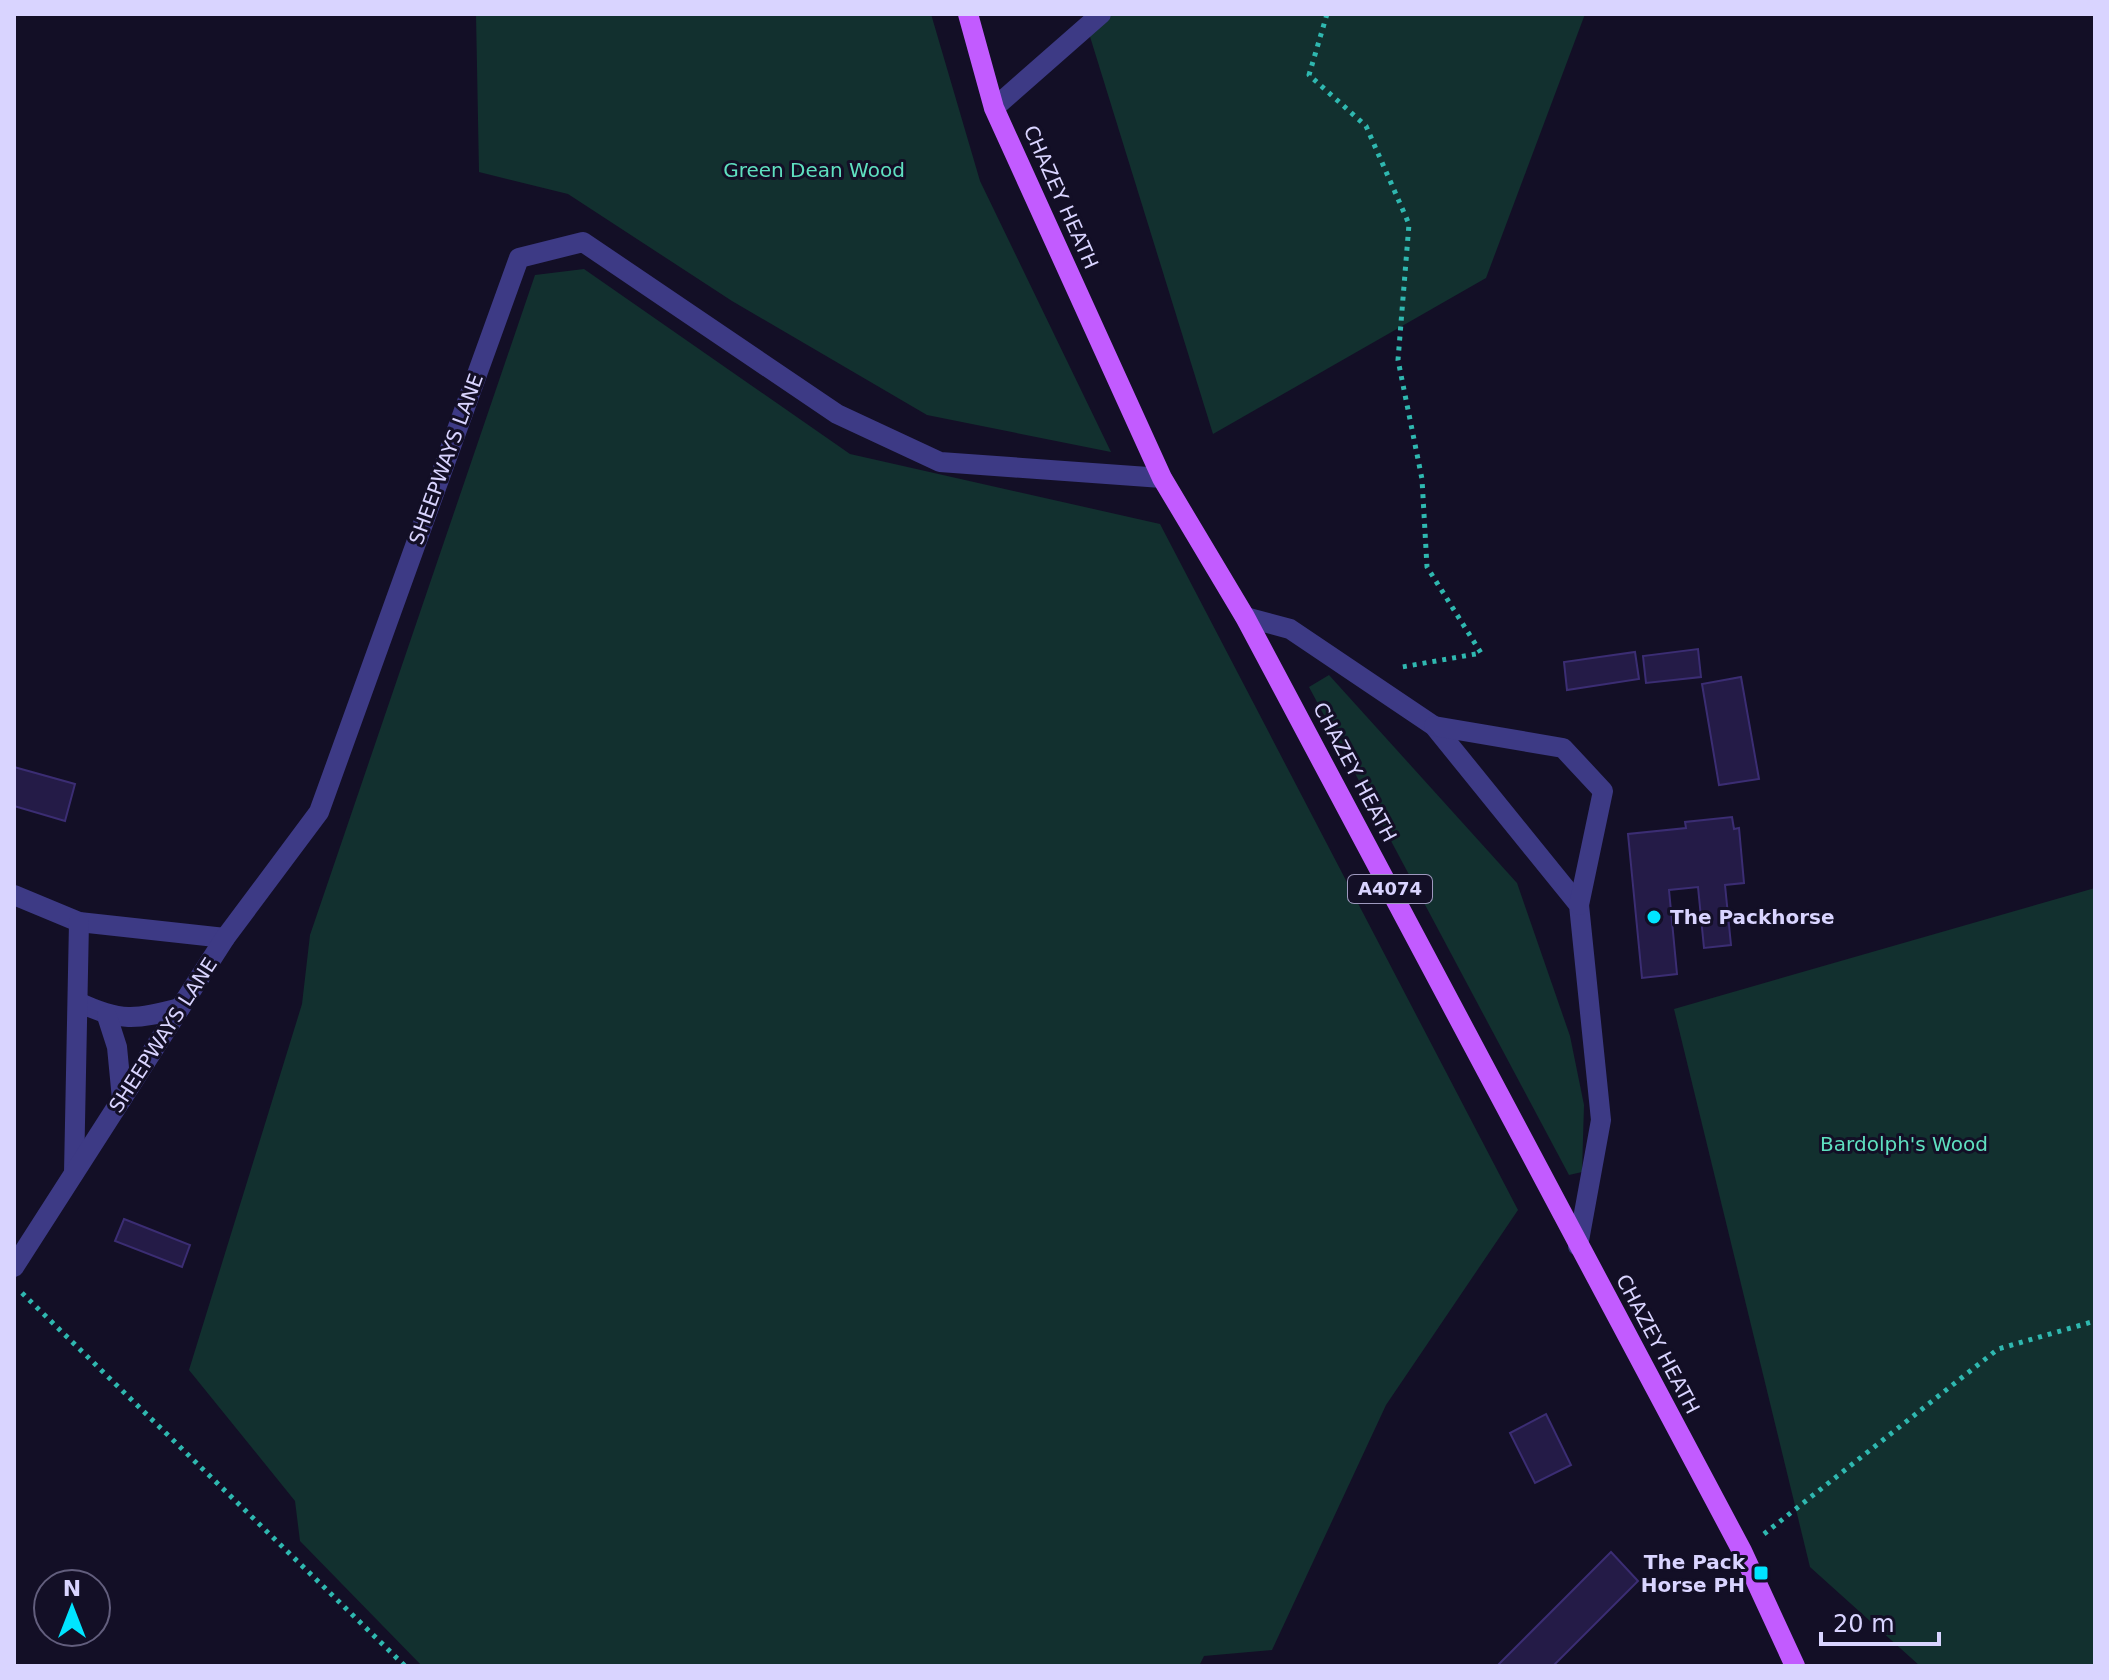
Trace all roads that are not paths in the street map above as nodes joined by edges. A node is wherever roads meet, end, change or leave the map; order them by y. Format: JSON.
{"nodes":[{"id":1,"x":968,"y":14,"type":"edge"},
{"id":2,"x":1101,"y":14,"type":"edge"},
{"id":3,"x":994,"y":108,"type":"junction"},
{"id":4,"x":1162,"y":478,"type":"junction"},
{"id":5,"x":1245,"y":617,"type":"junction"},
{"id":6,"x":1434,"y":726,"type":"junction"},
{"id":7,"x":14,"y":895,"type":"edge"},
{"id":8,"x":1579,"y":905,"type":"junction"},
{"id":9,"x":79,"y":922,"type":"junction"},
{"id":10,"x":225,"y":938,"type":"junction"},
{"id":11,"x":78,"y":1002,"type":"junction"},
{"id":12,"x":180,"y":1008,"type":"junction"},
{"id":13,"x":107,"y":1016,"type":"junction"},
{"id":14,"x":122,"y":1099,"type":"junction"},
{"id":15,"x":74,"y":1173,"type":"junction"},
{"id":16,"x":1578,"y":1246,"type":"junction"},
{"id":17,"x":14,"y":1267,"type":"edge"},
{"id":18,"x":1795,"y":1666,"type":"edge"}],
"edges":[{"from":1,"to":3,"type":"main road","number":"A4074"},
{"from":2,"to":3,"type":"street"},
{"from":3,"to":4,"type":"main road","name":"CHAZEY HEATH","number":"A4074"},
{"from":4,"to":5,"type":"main road","name":"CHAZEY HEATH","number":"A4074"},
{"from":4,"to":10,"type":"street","name":"SHEEPWAYS LANE"},
{"from":5,"to":6,"type":"street"},
{"from":5,"to":16,"type":"main road","name":"CHAZEY HEATH","number":"A4074"},
{"from":6,"to":8,"type":"street"},
{"from":6,"to":8,"type":"street"},
{"from":7,"to":9,"type":"street"},
{"from":8,"to":16,"type":"street"},
{"from":9,"to":10,"type":"street"},
{"from":9,"to":11,"type":"street"},
{"from":10,"to":12,"type":"street","name":"SHEEPWAYS LANE"},
{"from":11,"to":13,"type":"street"},
{"from":11,"to":15,"type":"street"},
{"from":12,"to":13,"type":"street"},
{"from":12,"to":14,"type":"street","name":"SHEEPWAYS LANE"},
{"from":13,"to":14,"type":"street"},
{"from":14,"to":15,"type":"street","name":"SHEEPWAYS LANE"},
{"from":15,"to":17,"type":"street","name":"SHEEPWAYS LANE"},
{"from":16,"to":18,"type":"main road","name":"CHAZEY HEATH","number":"A4074"}]}
